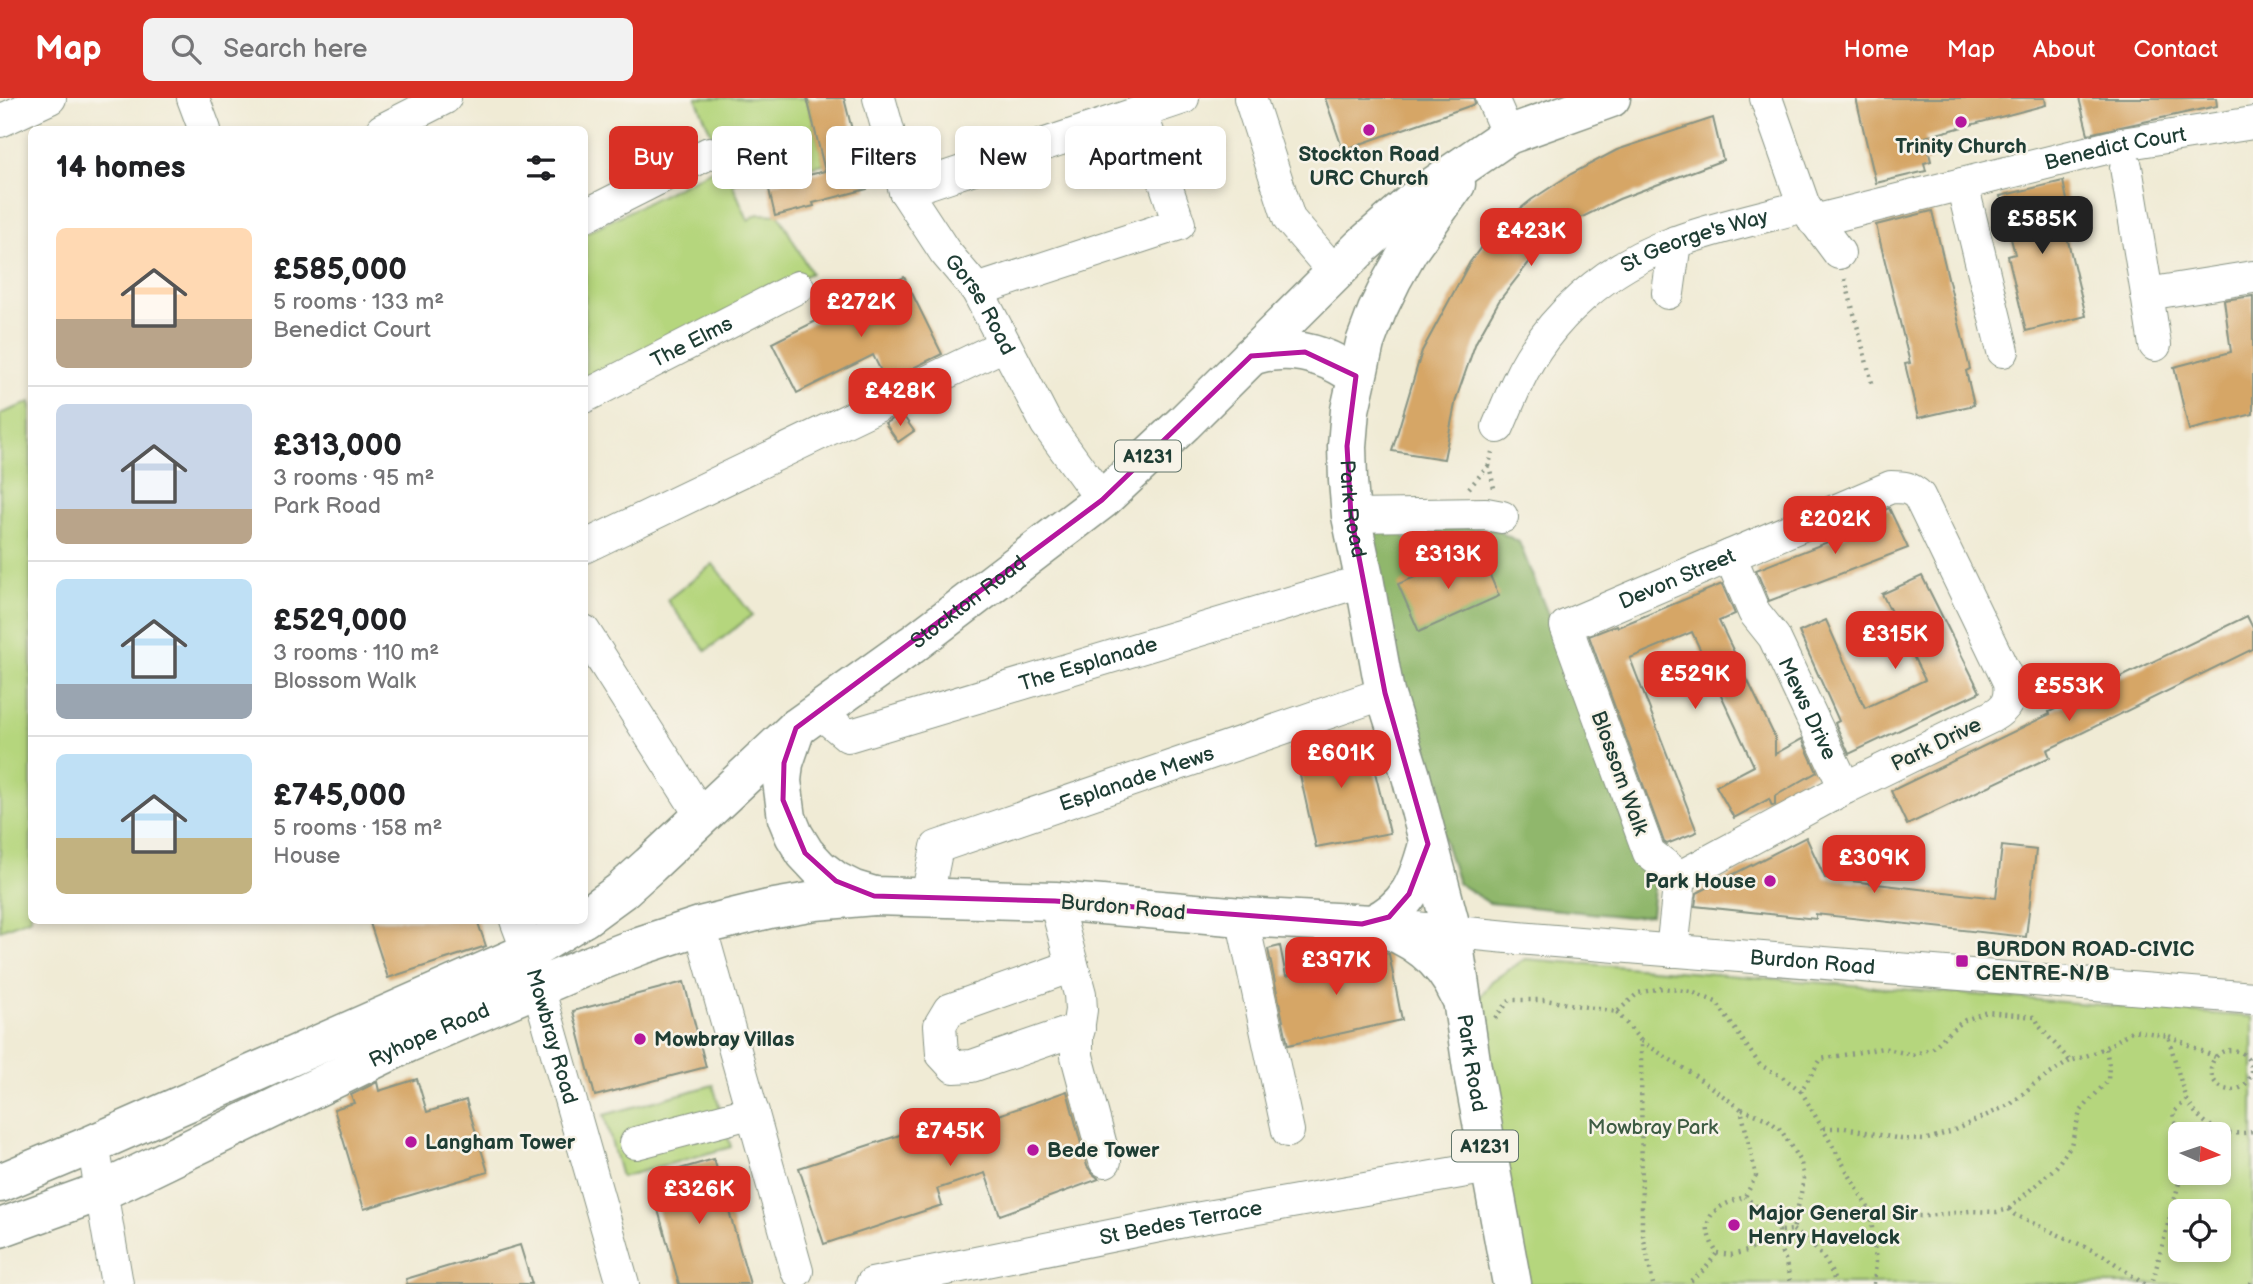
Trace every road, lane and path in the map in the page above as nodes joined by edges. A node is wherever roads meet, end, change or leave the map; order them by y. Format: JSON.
{"nodes":[{"id":1,"x":50,"y":98,"type":"edge"},
{"id":2,"x":192,"y":98,"type":"edge"},
{"id":3,"x":445,"y":98,"type":"edge"},
{"id":4,"x":879,"y":98,"type":"edge"},
{"id":5,"x":1183,"y":98,"type":"edge"},
{"id":6,"x":1492,"y":98,"type":"edge"},
{"id":7,"x":1611,"y":98,"type":"edge"},
{"id":8,"x":1766,"y":98,"type":"edge"},
{"id":9,"x":1253,"y":99,"type":"edge"},
{"id":10,"x":1141,"y":112,"type":"junction"},
{"id":11,"x":0,"y":121,"type":"edge"},
{"id":12,"x":2253,"y":123,"type":"edge"},
{"id":13,"x":203,"y":126,"type":"edge"},
{"id":14,"x":390,"y":126,"type":"edge"},
{"id":15,"x":1508,"y":135,"type":"junction"},
{"id":16,"x":709,"y":153,"type":"dead end"},
{"id":17,"x":1476,"y":156,"type":"junction"},
{"id":18,"x":2126,"y":167,"type":"dead end"},
{"id":19,"x":1962,"y":184,"type":"junction"},
{"id":20,"x":905,"y":191,"type":"junction"},
{"id":21,"x":1809,"y":213,"type":"junction"},
{"id":22,"x":588,"y":214,"type":"edge"},
{"id":23,"x":1428,"y":222,"type":"joint"},
{"id":24,"x":1675,"y":242,"type":"junction"},
{"id":25,"x":1839,"y":253,"type":"joint"},
{"id":26,"x":1335,"y":273,"type":"junction"},
{"id":27,"x":2253,"y":276,"type":"edge"},
{"id":28,"x":798,"y":287,"type":"dead end"},
{"id":29,"x":977,"y":290,"type":"junction"},
{"id":30,"x":1668,"y":293,"type":"dead end"},
{"id":31,"x":2147,"y":293,"type":"junction"},
{"id":32,"x":1004,"y":345,"type":"junction"},
{"id":33,"x":2155,"y":345,"type":"dead end"},
{"id":34,"x":2003,"y":351,"type":"dead end"},
{"id":35,"x":1251,"y":356,"type":"junction"},
{"id":36,"x":1356,"y":376,"type":"junction"},
{"id":37,"x":1872,"y":383,"type":"dead end"},
{"id":38,"x":588,"y":395,"type":"edge"},
{"id":39,"x":1498,"y":428,"type":"dead end"},
{"id":40,"x":1102,"y":500,"type":"junction"},
{"id":41,"x":1351,"y":516,"type":"junction"},
{"id":42,"x":1502,"y":517,"type":"dead end"},
{"id":43,"x":1929,"y":517,"type":"joint"},
{"id":44,"x":588,"y":545,"type":"edge"},
{"id":45,"x":1730,"y":556,"type":"junction"},
{"id":46,"x":1364,"y":578,"type":"junction"},
{"id":47,"x":1566,"y":626,"type":"joint"},
{"id":48,"x":588,"y":638,"type":"edge"},
{"id":49,"x":1385,"y":693,"type":"junction"},
{"id":50,"x":807,"y":720,"type":"junction"},
{"id":51,"x":1845,"y":788,"type":"junction"},
{"id":52,"x":690,"y":828,"type":"junction"},
{"id":53,"x":1428,"y":845,"type":"junction"},
{"id":54,"x":1680,"y":877,"type":"junction"},
{"id":55,"x":874,"y":896,"type":"junction"},
{"id":56,"x":927,"y":897,"type":"junction"},
{"id":57,"x":1055,"y":901,"type":"junction"},
{"id":58,"x":1387,"y":914,"type":"junction"},
{"id":59,"x":588,"y":915,"type":"edge"},
{"id":60,"x":1242,"y":916,"type":"junction"},
{"id":61,"x":562,"y":924,"type":"edge"},
{"id":62,"x":700,"y":926,"type":"junction"},
{"id":63,"x":1452,"y":931,"type":"junction"},
{"id":64,"x":522,"y":936,"type":"edge"},
{"id":65,"x":1518,"y":939,"type":"junction"},
{"id":66,"x":1672,"y":951,"type":"junction"},
{"id":67,"x":1072,"y":966,"type":"junction"},
{"id":68,"x":538,"y":988,"type":"junction"},
{"id":69,"x":2253,"y":998,"type":"edge"},
{"id":70,"x":1510,"y":1000,"type":"dead end"},
{"id":71,"x":1463,"y":1006,"type":"junction"},
{"id":72,"x":1617,"y":1012,"type":"junction"},
{"id":73,"x":1079,"y":1029,"type":"junction"},
{"id":74,"x":2168,"y":1036,"type":"junction"},
{"id":75,"x":1641,"y":1041,"type":"junction"},
{"id":76,"x":2106,"y":1048,"type":"junction"},
{"id":77,"x":2215,"y":1057,"type":"junction"},
{"id":78,"x":2070,"y":1060,"type":"junction"},
{"id":79,"x":1801,"y":1091,"type":"junction"},
{"id":80,"x":2186,"y":1100,"type":"junction"},
{"id":81,"x":1741,"y":1109,"type":"junction"},
{"id":82,"x":752,"y":1112,"type":"junction"},
{"id":83,"x":1823,"y":1128,"type":"junction"},
{"id":84,"x":1288,"y":1131,"type":"dead end"},
{"id":85,"x":2253,"y":1132,"type":"edge"},
{"id":86,"x":636,"y":1143,"type":"dead end"},
{"id":87,"x":93,"y":1144,"type":"junction"},
{"id":88,"x":1105,"y":1161,"type":"dead end"},
{"id":89,"x":1489,"y":1167,"type":"junction"},
{"id":90,"x":0,"y":1183,"type":"edge"},
{"id":91,"x":102,"y":1191,"type":"junction"},
{"id":92,"x":1745,"y":1197,"type":"junction"},
{"id":93,"x":2009,"y":1209,"type":"junction"},
{"id":94,"x":1870,"y":1211,"type":"junction"},
{"id":95,"x":0,"y":1228,"type":"edge"},
{"id":96,"x":1793,"y":1230,"type":"junction"},
{"id":97,"x":1779,"y":1231,"type":"junction"},
{"id":98,"x":1778,"y":1246,"type":"junction"},
{"id":99,"x":1717,"y":1253,"type":"junction"},
{"id":100,"x":797,"y":1271,"type":"dead end"},
{"id":101,"x":2253,"y":1279,"type":"edge"},
{"id":102,"x":117,"y":1284,"type":"edge"},
{"id":103,"x":623,"y":1284,"type":"edge"},
{"id":104,"x":872,"y":1284,"type":"edge"},
{"id":105,"x":1512,"y":1284,"type":"edge"},
{"id":106,"x":1653,"y":1284,"type":"edge"},
{"id":107,"x":1686,"y":1284,"type":"edge"},
{"id":108,"x":1791,"y":1284,"type":"edge"},
{"id":109,"x":1835,"y":1284,"type":"edge"},
{"id":110,"x":1874,"y":1284,"type":"edge"},
{"id":111,"x":2144,"y":1284,"type":"edge"},
{"id":112,"x":2152,"y":1284,"type":"edge"},
{"id":113,"x":2250,"y":1284,"type":"edge"}],
"edges":[{"from":1,"to":11,"type":"street"},
{"from":2,"to":13,"type":"street"},
{"from":3,"to":14,"type":"street"},
{"from":4,"to":20,"type":"street","name":"Gorse Road"},
{"from":5,"to":10,"type":"street"},
{"from":6,"to":15,"type":"street"},
{"from":7,"to":15,"type":"main road","name":"Stockton Road","number":"A1231"},
{"from":8,"to":21,"type":"street"},
{"from":9,"to":26,"type":"street"},
{"from":10,"to":20,"type":"street"},
{"from":10,"to":29,"type":"street"},
{"from":12,"to":19,"type":"street","name":"Benedict Court"},
{"from":15,"to":17,"type":"main road","name":"Stockton Road","number":"A1231"},
{"from":16,"to":22,"type":"street"},
{"from":17,"to":23,"type":"main road","name":"Stockton Road","number":"A1231"},
{"from":17,"to":26,"type":"main road","name":"Stockton Road","number":"A1231"},
{"from":18,"to":31,"type":"street"},
{"from":19,"to":21,"type":"street","name":"Benedict Court"},
{"from":19,"to":34,"type":"street"},
{"from":20,"to":29,"type":"street","name":"Gorse Road"},
{"from":21,"to":24,"type":"street","name":"St George's Way"},
{"from":21,"to":25,"type":"street"},
{"from":23,"to":36,"type":"main road","name":"Park Road","number":"A1231"},
{"from":24,"to":30,"type":"street"},
{"from":24,"to":39,"type":"street","name":"St George's Way"},
{"from":25,"to":37,"type":"path"},
{"from":26,"to":35,"type":"main road","name":"Stockton Road","number":"A1231"},
{"from":27,"to":31,"type":"street"},
{"from":28,"to":38,"type":"street","name":"The Elms"},
{"from":29,"to":32,"type":"street","name":"Gorse Road"},
{"from":31,"to":33,"type":"street"},
{"from":32,"to":40,"type":"street","name":"Gorse Road"},
{"from":32,"to":44,"type":"street"},
{"from":35,"to":36,"type":"main road"},
{"from":35,"to":40,"type":"main road","name":"Stockton Road","number":"A1231"},
{"from":36,"to":41,"type":"main road","name":"Park Road","number":"A1231"},
{"from":40,"to":50,"type":"main road","name":"Stockton Road","number":"A1231"},
{"from":41,"to":42,"type":"street"},
{"from":41,"to":46,"type":"main road","name":"Park Road","number":"A1231"},
{"from":43,"to":45,"type":"street","name":"Devon Street"},
{"from":43,"to":51,"type":"street","name":"Park Drive"},
{"from":45,"to":47,"type":"street","name":"Devon Street"},
{"from":45,"to":51,"type":"street","name":"Mews Drive"},
{"from":46,"to":49,"type":"main road","name":"Park Road","number":"A1231"},
{"from":46,"to":50,"type":"street","name":"The Esplanade"},
{"from":47,"to":54,"type":"street","name":"Blossom Walk"},
{"from":48,"to":52,"type":"street"},
{"from":49,"to":53,"type":"main road","name":"Park Road","number":"A1231"},
{"from":49,"to":56,"type":"street","name":"Esplanade Mews"},
{"from":50,"to":52,"type":"main road","name":"Stockton Road"},
{"from":50,"to":55,"type":"main road","number":"A1231"},
{"from":51,"to":54,"type":"street","name":"Park Drive"},
{"from":52,"to":59,"type":"main road","name":"Ryhope Road"},
{"from":53,"to":58,"type":"main road"},
{"from":53,"to":63,"type":"main road","name":"Park Road","number":"A1231"},
{"from":53,"to":65,"type":"street","name":"Park Road"},
{"from":54,"to":66,"type":"street"},
{"from":55,"to":56,"type":"main road","name":"Burdon Road","number":"A1231"},
{"from":55,"to":62,"type":"main road","name":"Ryhope Road"},
{"from":56,"to":57,"type":"main road","name":"Burdon Road","number":"A1231"},
{"from":57,"to":60,"type":"main road","name":"Burdon Road","number":"A1231"},
{"from":57,"to":67,"type":"street"},
{"from":58,"to":60,"type":"main road","name":"Burdon Road","number":"A1231"},
{"from":58,"to":63,"type":"street","name":"Burdon Road"},
{"from":58,"to":71,"type":"main road","number":"A1231"},
{"from":60,"to":84,"type":"street"},
{"from":61,"to":64,"type":"main road","name":"Ryhope Road"},
{"from":62,"to":68,"type":"main road","name":"Ryhope Road"},
{"from":62,"to":82,"type":"street"},
{"from":63,"to":65,"type":"street","name":"Burdon Road"},
{"from":63,"to":71,"type":"main road","name":"Park Road","number":"A1231"},
{"from":64,"to":68,"type":"street","name":"Mowbray Road"},
{"from":64,"to":87,"type":"main road","name":"Ryhope Road"},
{"from":65,"to":66,"type":"street","name":"Burdon Road"},
{"from":66,"to":69,"type":"street","name":"Burdon Road"},
{"from":67,"to":73,"type":"street"},
{"from":67,"to":73,"type":"street"},
{"from":68,"to":91,"type":"main road","name":"Ryhope Road"},
{"from":68,"to":103,"type":"street","name":"Mowbray Road"},
{"from":70,"to":72,"type":"path"},
{"from":71,"to":89,"type":"main road","name":"Park Road","number":"A1231"},
{"from":72,"to":75,"type":"path"},
{"from":72,"to":79,"type":"path"},
{"from":73,"to":88,"type":"street"},
{"from":74,"to":76,"type":"path"},
{"from":74,"to":77,"type":"path"},
{"from":74,"to":80,"type":"path"},
{"from":75,"to":81,"type":"path"},
{"from":75,"to":106,"type":"path"},
{"from":76,"to":78,"type":"path"},
{"from":76,"to":93,"type":"path"},
{"from":77,"to":77,"type":"path"},
{"from":78,"to":79,"type":"path"},
{"from":78,"to":83,"type":"path"},
{"from":79,"to":83,"type":"path"},
{"from":80,"to":85,"type":"path"},
{"from":80,"to":112,"type":"path"},
{"from":81,"to":92,"type":"path"},
{"from":81,"to":96,"type":"path"},
{"from":82,"to":86,"type":"street"},
{"from":82,"to":100,"type":"street"},
{"from":83,"to":94,"type":"path"},
{"from":87,"to":90,"type":"main road","name":"Ryhope Road"},
{"from":87,"to":91,"type":"street"},
{"from":89,"to":104,"type":"street","name":"St Bedes Terrace"},
{"from":89,"to":105,"type":"main road","name":"Park Road","number":"A1231"},
{"from":91,"to":95,"type":"main road","name":"Ryhope Road"},
{"from":91,"to":102,"type":"street"},
{"from":92,"to":97,"type":"path"},
{"from":92,"to":99,"type":"path"},
{"from":93,"to":94,"type":"path"},
{"from":93,"to":111,"type":"path"},
{"from":94,"to":110,"type":"path"},
{"from":96,"to":97,"type":"path"},
{"from":96,"to":109,"type":"path"},
{"from":97,"to":98,"type":"path"},
{"from":98,"to":99,"type":"path"},
{"from":98,"to":108,"type":"path"},
{"from":99,"to":107,"type":"path"},
{"from":101,"to":113,"type":"path"}]}
